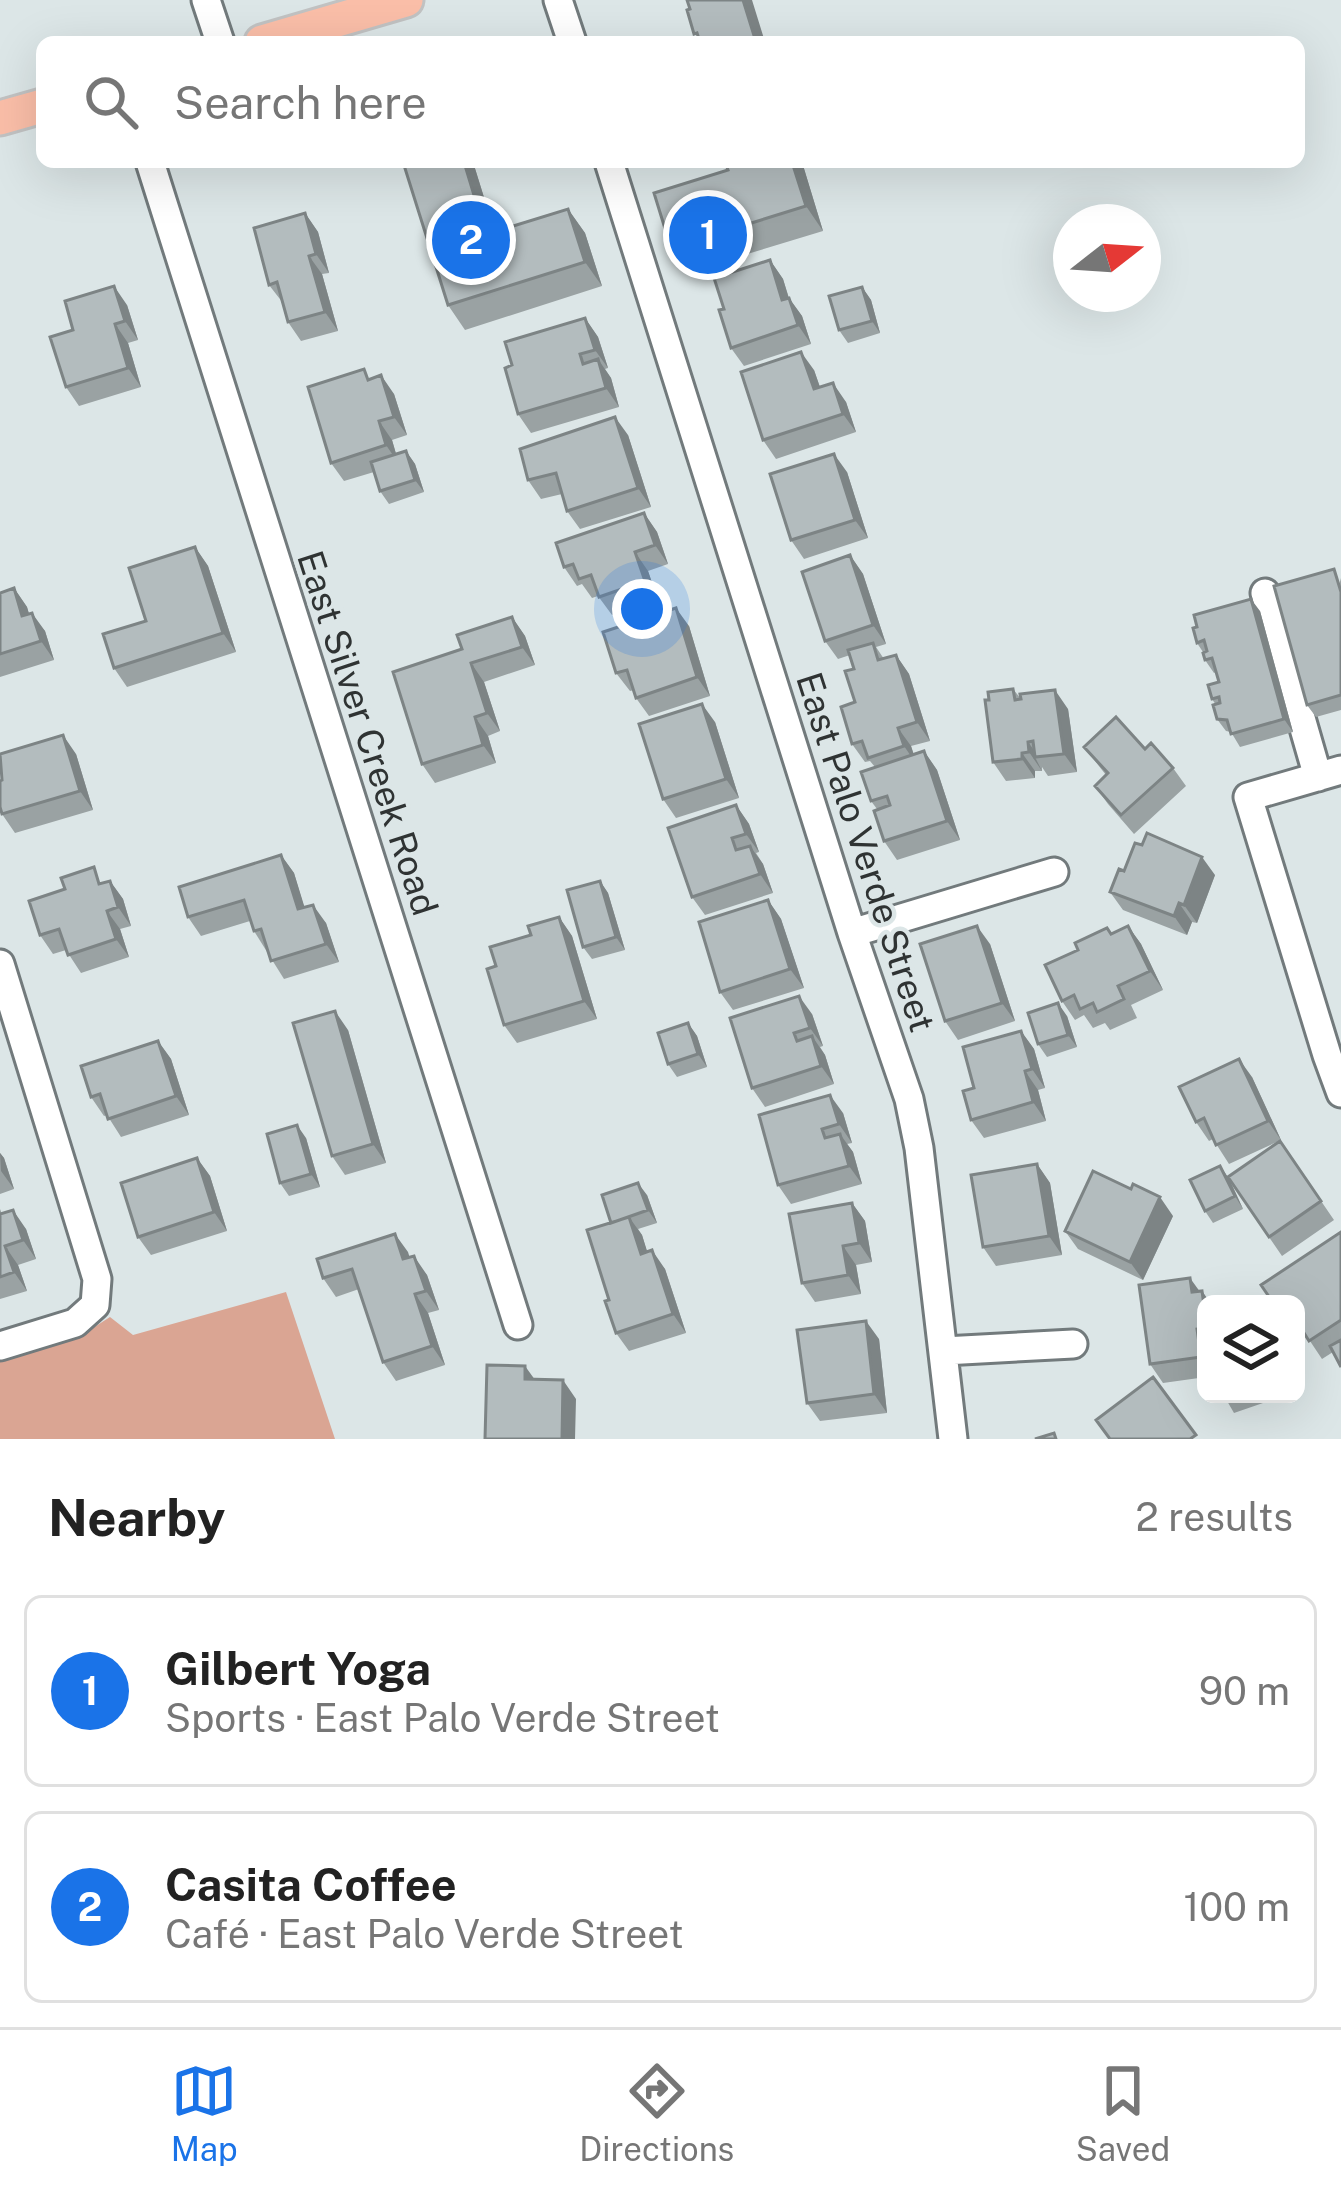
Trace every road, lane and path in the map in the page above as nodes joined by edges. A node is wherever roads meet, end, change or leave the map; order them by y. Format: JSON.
{"nodes":[{"id":1,"x":206,"y":0,"type":"edge"},
{"id":2,"x":406,"y":0,"type":"edge"},
{"id":3,"x":558,"y":0,"type":"edge"},
{"id":4,"x":218,"y":36,"type":"edge"},
{"id":5,"x":283,"y":36,"type":"edge"},
{"id":6,"x":570,"y":36,"type":"edge"},
{"id":7,"x":36,"y":108,"type":"edge"},
{"id":8,"x":0,"y":118,"type":"edge"},
{"id":9,"x":152,"y":168,"type":"edge"},
{"id":10,"x":612,"y":168,"type":"edge"},
{"id":11,"x":1265,"y":593,"type":"dead end"},
{"id":12,"x":1329,"y":773,"type":"edge"},
{"id":13,"x":1054,"y":872,"type":"dead end"},
{"id":14,"x":852,"y":933,"type":"junction"},
{"id":15,"x":0,"y":964,"type":"edge"},
{"id":16,"x":1341,"y":1093,"type":"edge"},
{"id":17,"x":518,"y":1325,"type":"dead end"},
{"id":18,"x":1073,"y":1344,"type":"dead end"},
{"id":19,"x":0,"y":1346,"type":"edge"},
{"id":20,"x":944,"y":1351,"type":"junction"},
{"id":21,"x":953,"y":1439,"type":"edge"}],
"edges":[{"from":1,"to":4,"type":"street"},
{"from":2,"to":5,"type":"main road"},
{"from":3,"to":6,"type":"street"},
{"from":7,"to":8,"type":"main road"},
{"from":9,"to":17,"type":"street","name":"East Silver Creek Road"},
{"from":10,"to":14,"type":"street","name":"East Palo Verde Street"},
{"from":11,"to":12,"type":"street"},
{"from":12,"to":16,"type":"street"},
{"from":13,"to":14,"type":"street"},
{"from":14,"to":20,"type":"street","name":"East Palo Verde Street"},
{"from":15,"to":19,"type":"street"},
{"from":18,"to":20,"type":"street"},
{"from":20,"to":21,"type":"street","name":"East Palo Verde Street"}]}
